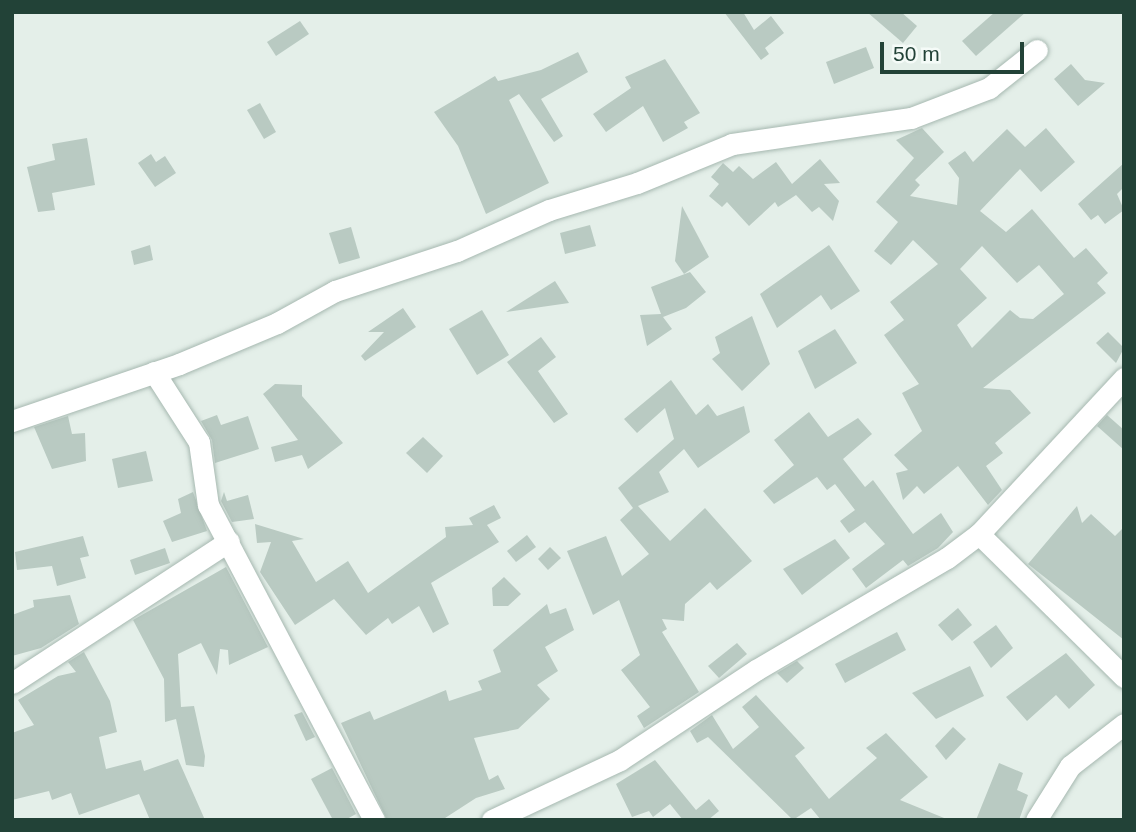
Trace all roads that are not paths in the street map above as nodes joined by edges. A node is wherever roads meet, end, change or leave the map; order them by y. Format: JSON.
{"nodes":[{"id":1,"x":1037,"y":50,"type":"dead end"},
{"id":2,"x":155,"y":372,"type":"junction"},
{"id":3,"x":1124,"y":378,"type":"edge"},
{"id":4,"x":12,"y":421,"type":"edge"},
{"id":5,"x":979,"y":534,"type":"junction"},
{"id":6,"x":229,"y":541,"type":"junction"},
{"id":7,"x":1124,"y":677,"type":"edge"},
{"id":8,"x":12,"y":683,"type":"edge"},
{"id":9,"x":1124,"y":724,"type":"edge"},
{"id":10,"x":374,"y":820,"type":"edge"},
{"id":11,"x":492,"y":820,"type":"edge"},
{"id":12,"x":1036,"y":820,"type":"edge"}],
"edges":[{"from":1,"to":2,"type":"street"},
{"from":2,"to":4,"type":"street"},
{"from":2,"to":6,"type":"street"},
{"from":3,"to":5,"type":"street"},
{"from":5,"to":7,"type":"street"},
{"from":5,"to":11,"type":"street"},
{"from":6,"to":8,"type":"street"},
{"from":6,"to":10,"type":"street"},
{"from":9,"to":12,"type":"street"}]}
